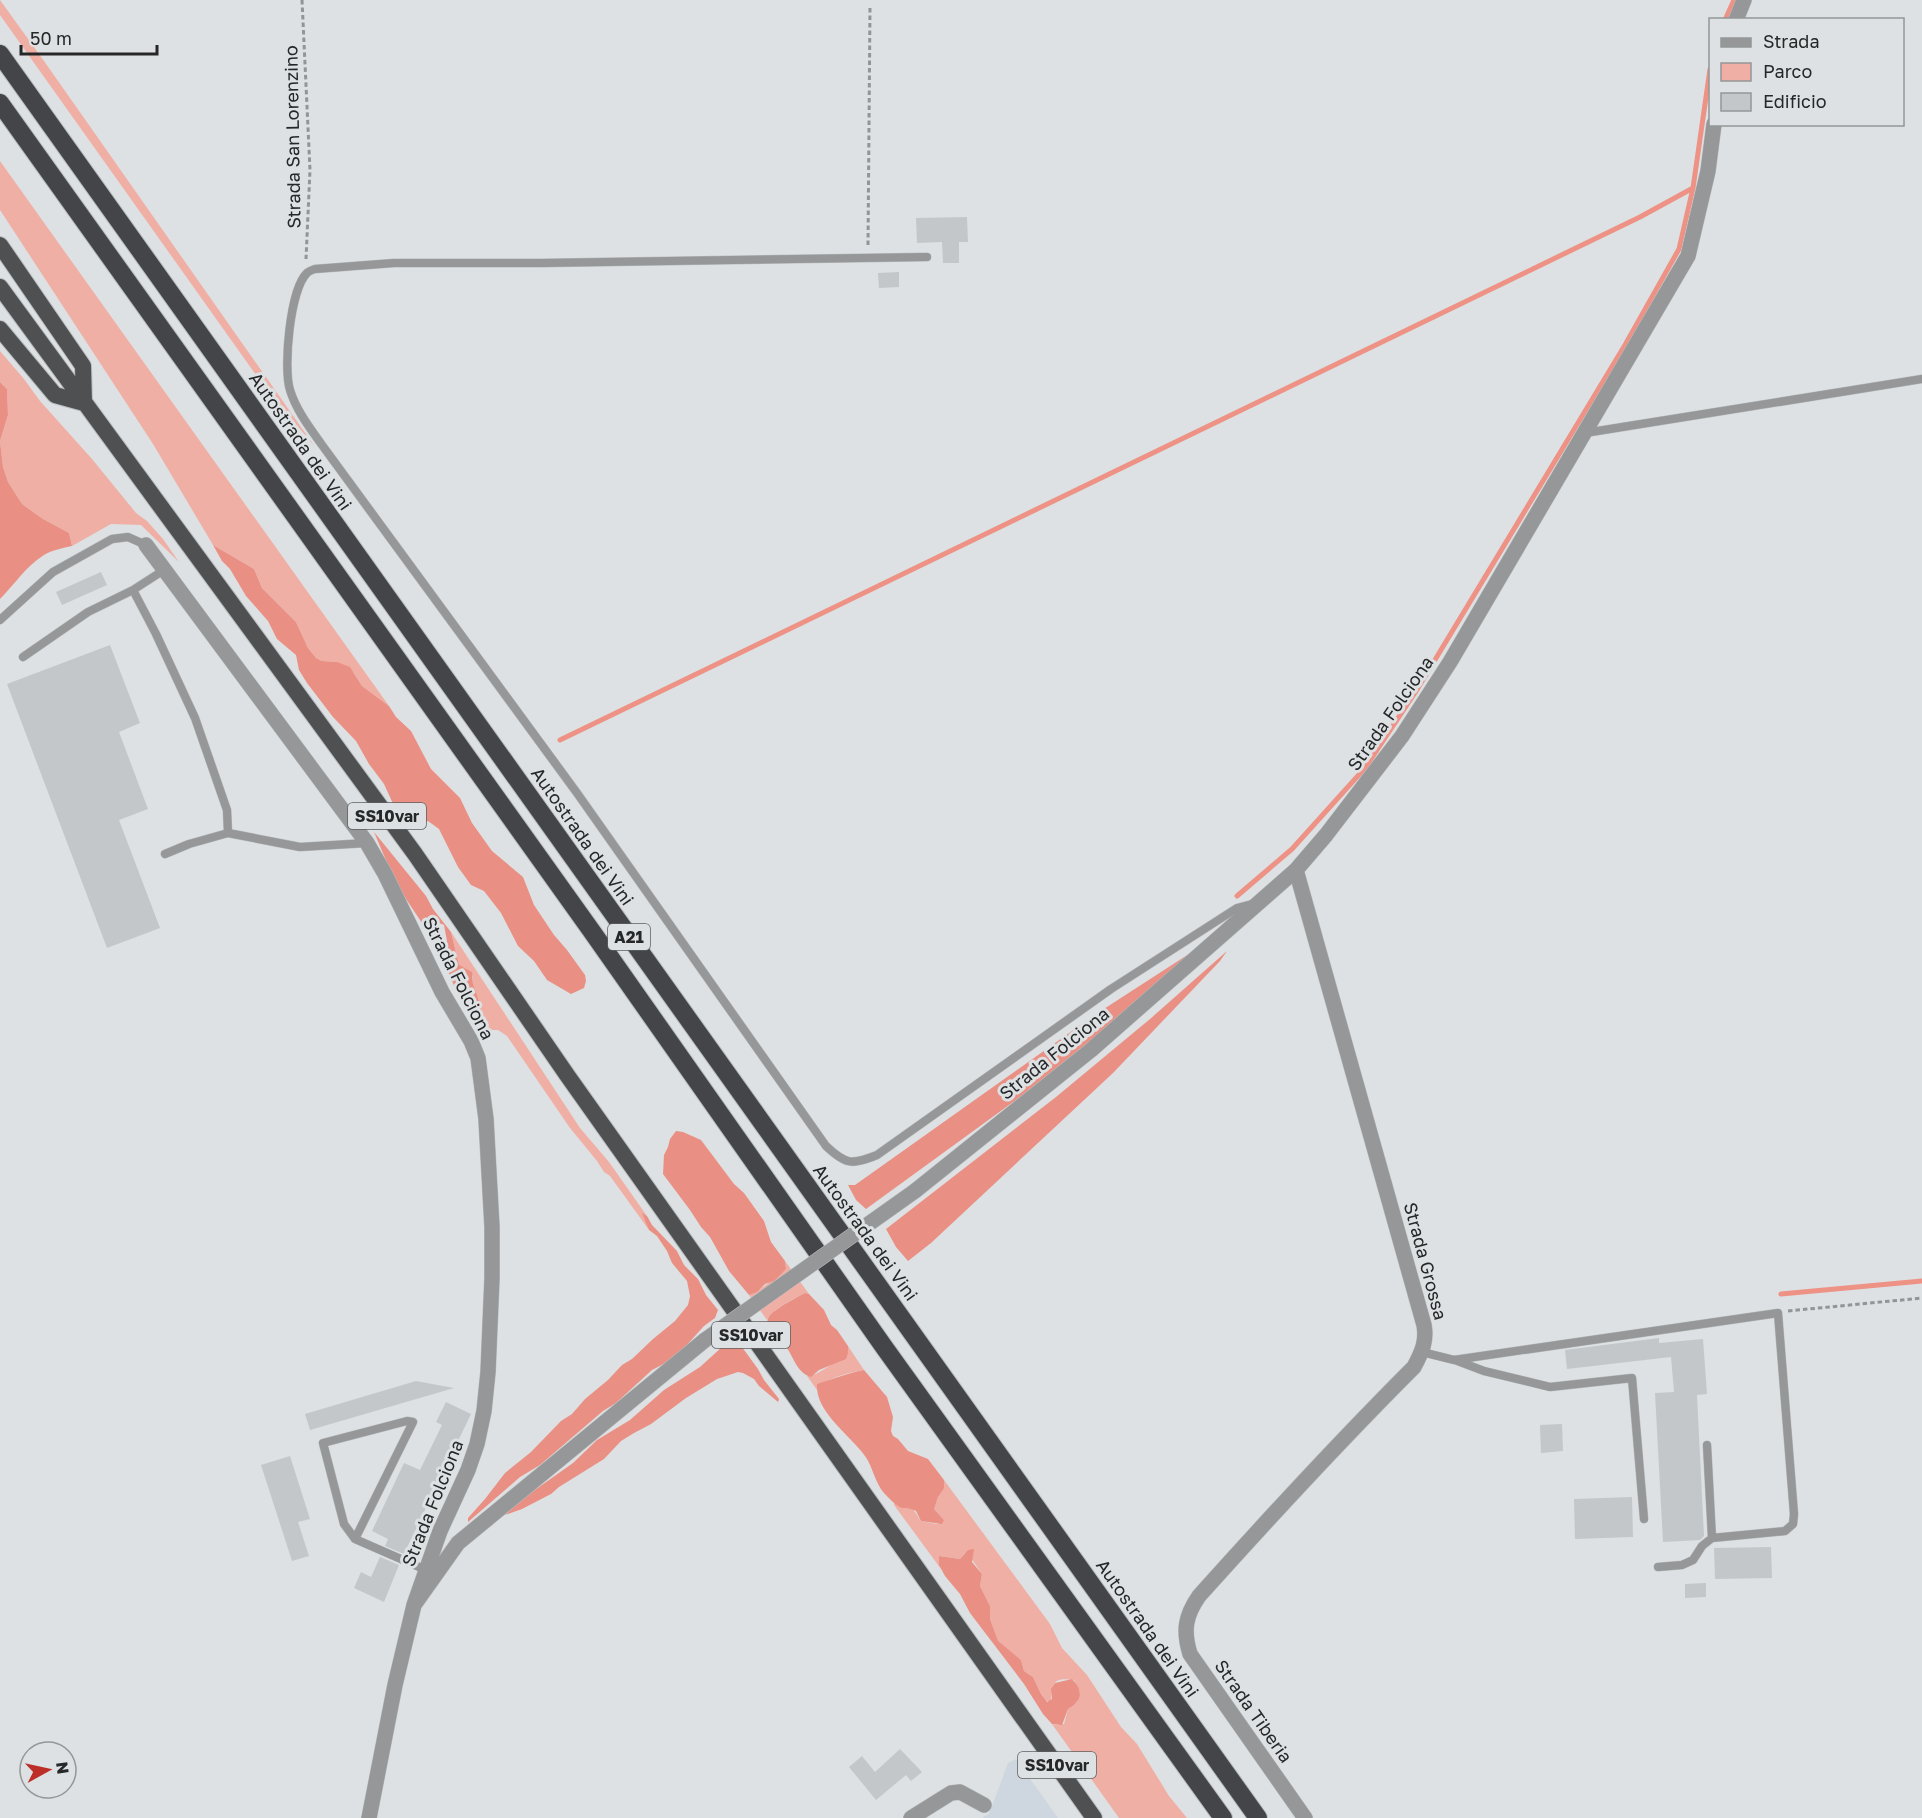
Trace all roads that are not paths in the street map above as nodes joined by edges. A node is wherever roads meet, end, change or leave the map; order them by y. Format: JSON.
{"nodes":[{"id":1,"x":1744,"y":0,"type":"edge"},
{"id":2,"x":1737,"y":18,"type":"edge"},
{"id":3,"x":0,"y":54,"type":"edge"},
{"id":4,"x":0,"y":103,"type":"edge"},
{"id":5,"x":1714,"y":126,"type":"edge"},
{"id":6,"x":0,"y":245,"type":"edge"},
{"id":7,"x":927,"y":257,"type":"dead end"},
{"id":8,"x":0,"y":287,"type":"edge"},
{"id":9,"x":0,"y":329,"type":"edge"},
{"id":10,"x":1922,"y":380,"type":"edge"},
{"id":11,"x":84,"y":403,"type":"junction"},
{"id":12,"x":1584,"y":433,"type":"junction"},
{"id":13,"x":146,"y":545,"type":"joint"},
{"id":14,"x":164,"y":570,"type":"junction"},
{"id":15,"x":133,"y":590,"type":"junction"},
{"id":16,"x":0,"y":620,"type":"edge"},
{"id":17,"x":23,"y":657,"type":"dead end"},
{"id":18,"x":228,"y":833,"type":"junction"},
{"id":19,"x":367,"y":843,"type":"junction"},
{"id":20,"x":165,"y":854,"type":"dead end"},
{"id":21,"x":1296,"y":870,"type":"junction"},
{"id":22,"x":1264,"y":900,"type":"junction"},
{"id":23,"x":1422,"y":1353,"type":"junction"},
{"id":24,"x":1454,"y":1360,"type":"junction"},
{"id":25,"x":1707,"y":1445,"type":"dead end"},
{"id":26,"x":1644,"y":1519,"type":"dead end"},
{"id":27,"x":1712,"y":1538,"type":"junction"},
{"id":28,"x":356,"y":1539,"type":"junction"},
{"id":29,"x":1658,"y":1567,"type":"dead end"},
{"id":30,"x":426,"y":1570,"type":"junction"},
{"id":31,"x":414,"y":1605,"type":"junction"},
{"id":32,"x":984,"y":1805,"type":"dead end"},
{"id":33,"x":369,"y":1818,"type":"edge"},
{"id":34,"x":911,"y":1818,"type":"edge"},
{"id":35,"x":1094,"y":1818,"type":"edge"},
{"id":36,"x":1223,"y":1818,"type":"edge"},
{"id":37,"x":1258,"y":1818,"type":"edge"},
{"id":38,"x":1305,"y":1818,"type":"edge"}],
"edges":[{"from":1,"to":2,"type":"street"},
{"from":3,"to":37,"type":"highway","name":"Autostrada dei Vini","number":"A21"},
{"from":4,"to":36,"type":"highway","number":"A21"},
{"from":5,"to":12,"type":"street","name":"Strada Folciona"},
{"from":6,"to":11,"type":"highway"},
{"from":7,"to":22,"type":"lane"},
{"from":8,"to":11,"type":"highway","number":"SS10var"},
{"from":9,"to":11,"type":"highway"},
{"from":10,"to":12,"type":"lane"},
{"from":11,"to":35,"type":"highway","number":"SS10var"},
{"from":12,"to":21,"type":"street","name":"Strada Folciona"},
{"from":13,"to":14,"type":"street","name":"Strada Folciona"},
{"from":13,"to":16,"type":"lane"},
{"from":14,"to":15,"type":"lane"},
{"from":14,"to":19,"type":"street","name":"Strada Folciona"},
{"from":15,"to":17,"type":"lane"},
{"from":15,"to":18,"type":"lane"},
{"from":18,"to":19,"type":"lane"},
{"from":18,"to":20,"type":"lane"},
{"from":19,"to":30,"type":"street","name":"Strada Folciona"},
{"from":21,"to":22,"type":"street","name":"Strada Folciona"},
{"from":21,"to":23,"type":"street","name":"Strada Grossa"},
{"from":22,"to":31,"type":"street","name":"Strada Folciona","bridge":true},
{"from":23,"to":24,"type":"lane"},
{"from":23,"to":38,"type":"street","name":"Strada Tiberia"},
{"from":24,"to":26,"type":"lane"},
{"from":24,"to":27,"type":"lane"},
{"from":25,"to":27,"type":"lane"},
{"from":27,"to":29,"type":"lane"},
{"from":28,"to":28,"type":"lane"},
{"from":28,"to":30,"type":"lane"},
{"from":30,"to":31,"type":"street","name":"Strada Folciona"},
{"from":31,"to":33,"type":"street","name":"Strada Folciona"},
{"from":32,"to":34,"type":"street"}]}
